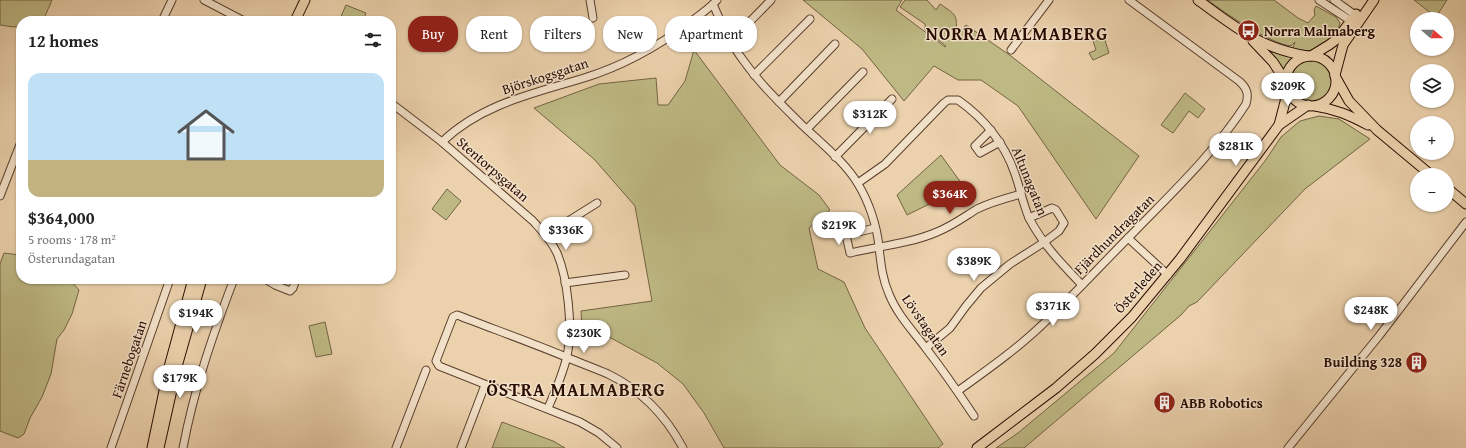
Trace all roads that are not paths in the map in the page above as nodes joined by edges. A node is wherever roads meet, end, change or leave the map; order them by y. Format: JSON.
{"nodes":[{"id":1,"x":172,"y":0,"type":"edge"},
{"id":2,"x":204,"y":0,"type":"edge"},
{"id":3,"x":305,"y":0,"type":"edge"},
{"id":4,"x":309,"y":0,"type":"edge"},
{"id":5,"x":590,"y":0,"type":"edge"},
{"id":6,"x":771,"y":0,"type":"edge"},
{"id":7,"x":1049,"y":0,"type":"edge"},
{"id":8,"x":1129,"y":0,"type":"edge"},
{"id":9,"x":1198,"y":0,"type":"edge"},
{"id":10,"x":1320,"y":0,"type":"edge"},
{"id":11,"x":1334,"y":0,"type":"edge"},
{"id":12,"x":1367,"y":0,"type":"edge"},
{"id":13,"x":1374,"y":0,"type":"edge"},
{"id":14,"x":715,"y":2,"type":"edge"},
{"id":15,"x":164,"y":16,"type":"edge"},
{"id":16,"x":234,"y":16,"type":"edge"},
{"id":17,"x":297,"y":16,"type":"edge"},
{"id":18,"x":304,"y":16,"type":"edge"},
{"id":19,"x":592,"y":16,"type":"edge"},
{"id":20,"x":721,"y":16,"type":"edge"},
{"id":21,"x":755,"y":16,"type":"edge"},
{"id":22,"x":810,"y":19,"type":"dead end"},
{"id":23,"x":1355,"y":20,"type":"junction"},
{"id":24,"x":1246,"y":35,"type":"junction"},
{"id":25,"x":835,"y":44,"type":"dead end"},
{"id":26,"x":1011,"y":50,"type":"dead end"},
{"id":27,"x":738,"y":52,"type":"edge"},
{"id":28,"x":1310,"y":56,"type":"junction"},
{"id":29,"x":863,"y":72,"type":"dead end"},
{"id":30,"x":754,"y":75,"type":"junction"},
{"id":31,"x":1335,"y":76,"type":"junction"},
{"id":32,"x":1287,"y":85,"type":"junction"},
{"id":33,"x":892,"y":99,"type":"dead end"},
{"id":34,"x":779,"y":102,"type":"junction"},
{"id":35,"x":1310,"y":105,"type":"junction"},
{"id":36,"x":396,"y":107,"type":"edge"},
{"id":37,"x":1279,"y":125,"type":"junction"},
{"id":38,"x":807,"y":129,"type":"junction"},
{"id":39,"x":991,"y":130,"type":"junction"},
{"id":40,"x":1378,"y":130,"type":"junction"},
{"id":41,"x":442,"y":142,"type":"junction"},
{"id":42,"x":1000,"y":142,"type":"junction"},
{"id":43,"x":16,"y":155,"type":"edge"},
{"id":44,"x":835,"y":157,"type":"junction"},
{"id":45,"x":1423,"y":168,"type":"edge"},
{"id":46,"x":858,"y":183,"type":"junction"},
{"id":47,"x":1021,"y":194,"type":"junction"},
{"id":48,"x":1454,"y":194,"type":"edge"},
{"id":49,"x":0,"y":196,"type":"edge"},
{"id":50,"x":597,"y":203,"type":"dead end"},
{"id":51,"x":1466,"y":204,"type":"edge"},
{"id":52,"x":1029,"y":218,"type":"junction"},
{"id":53,"x":1466,"y":222,"type":"edge"},
{"id":54,"x":875,"y":228,"type":"junction"},
{"id":55,"x":546,"y":235,"type":"junction"},
{"id":56,"x":1128,"y":238,"type":"junction"},
{"id":57,"x":1043,"y":243,"type":"junction"},
{"id":58,"x":879,"y":246,"type":"junction"},
{"id":59,"x":1168,"y":274,"type":"junction"},
{"id":60,"x":625,"y":275,"type":"dead end"},
{"id":61,"x":565,"y":283,"type":"junction"},
{"id":62,"x":168,"y":284,"type":"edge"},
{"id":63,"x":192,"y":284,"type":"edge"},
{"id":64,"x":201,"y":284,"type":"edge"},
{"id":65,"x":232,"y":284,"type":"edge"},
{"id":66,"x":277,"y":284,"type":"edge"},
{"id":67,"x":294,"y":284,"type":"edge"},
{"id":68,"x":1082,"y":285,"type":"junction"},
{"id":69,"x":926,"y":348,"type":"junction"},
{"id":70,"x":567,"y":357,"type":"junction"},
{"id":71,"x":426,"y":370,"type":"dead end"},
{"id":72,"x":485,"y":385,"type":"junction"},
{"id":73,"x":958,"y":391,"type":"junction"},
{"id":74,"x":548,"y":408,"type":"junction"},
{"id":75,"x":974,"y":416,"type":"dead end"},
{"id":76,"x":989,"y":439,"type":"junction"},
{"id":77,"x":112,"y":448,"type":"edge"},
{"id":78,"x":152,"y":448,"type":"edge"},
{"id":79,"x":159,"y":448,"type":"edge"},
{"id":80,"x":183,"y":448,"type":"edge"},
{"id":81,"x":396,"y":448,"type":"edge"},
{"id":82,"x":461,"y":448,"type":"edge"},
{"id":83,"x":617,"y":448,"type":"edge"},
{"id":84,"x":683,"y":448,"type":"edge"},
{"id":85,"x":973,"y":448,"type":"edge"},
{"id":86,"x":977,"y":448,"type":"edge"},
{"id":87,"x":1288,"y":448,"type":"edge"}],
"edges":[{"from":1,"to":15,"type":"street"},
{"from":2,"to":16,"type":"street"},
{"from":3,"to":17,"type":"main road"},
{"from":4,"to":18,"type":"main road"},
{"from":5,"to":19,"type":"street"},
{"from":6,"to":21,"type":"street"},
{"from":7,"to":26,"type":"street"},
{"from":8,"to":56,"type":"street","name":"Fjärdhundragatan"},
{"from":9,"to":24,"type":"main road"},
{"from":10,"to":23,"type":"street"},
{"from":11,"to":23,"type":"street"},
{"from":12,"to":23,"type":"main road"},
{"from":13,"to":23,"type":"main road"},
{"from":14,"to":20,"type":"street","name":"Lövstagatan"},
{"from":14,"to":41,"type":"street","name":"Björskogsgatan"},
{"from":22,"to":30,"type":"street"},
{"from":23,"to":28,"type":"main road"},
{"from":23,"to":31,"type":"main road"},
{"from":24,"to":28,"type":"main road"},
{"from":24,"to":32,"type":"main road"},
{"from":25,"to":34,"type":"street"},
{"from":27,"to":30,"type":"street","name":"Lövstagatan"},
{"from":28,"to":31,"type":"main road"},
{"from":28,"to":32,"type":"main road"},
{"from":29,"to":38,"type":"street"},
{"from":30,"to":34,"type":"street","name":"Lövstagatan"},
{"from":31,"to":35,"type":"main road"},
{"from":31,"to":40,"type":"main road"},
{"from":32,"to":35,"type":"main road"},
{"from":32,"to":37,"type":"main road","name":"Österleden"},
{"from":33,"to":44,"type":"street"},
{"from":34,"to":38,"type":"street","name":"Lövstagatan"},
{"from":35,"to":37,"type":"main road","name":"Österleden"},
{"from":35,"to":40,"type":"main road"},
{"from":36,"to":41,"type":"street","name":"Stentorpsgatan"},
{"from":37,"to":59,"type":"main road","name":"Österleden"},
{"from":38,"to":44,"type":"street","name":"Lövstagatan"},
{"from":39,"to":42,"type":"street","name":"Altunagatan"},
{"from":39,"to":42,"type":"street"},
{"from":39,"to":46,"type":"street","name":"Altunagatan"},
{"from":40,"to":45,"type":"main road"},
{"from":41,"to":55,"type":"street","name":"Stentorpsgatan"},
{"from":42,"to":47,"type":"street","name":"Altunagatan"},
{"from":43,"to":49,"type":"street"},
{"from":44,"to":46,"type":"street","name":"Lövstagatan"},
{"from":46,"to":54,"type":"street","name":"Lövstagatan"},
{"from":47,"to":52,"type":"street","name":"Altunagatan"},
{"from":47,"to":58,"type":"street"},
{"from":48,"to":51,"type":"main road"},
{"from":50,"to":55,"type":"street"},
{"from":52,"to":57,"type":"street","name":"Altunagatan"},
{"from":52,"to":57,"type":"street"},
{"from":53,"to":87,"type":"street"},
{"from":54,"to":58,"type":"street","name":"Lövstagatan"},
{"from":54,"to":58,"type":"street"},
{"from":55,"to":61,"type":"street","name":"Stentorpsgatan"},
{"from":56,"to":59,"type":"street"},
{"from":56,"to":68,"type":"street","name":"Fjärdhundragatan"},
{"from":57,"to":68,"type":"street","name":"Altunagatan"},
{"from":57,"to":69,"type":"street"},
{"from":58,"to":69,"type":"street","name":"Lövstagatan"},
{"from":59,"to":76,"type":"main road","name":"Österleden"},
{"from":60,"to":61,"type":"street"},
{"from":61,"to":70,"type":"street","name":"Stentorpsgatan"},
{"from":62,"to":77,"type":"street","name":"Färnebogatan"},
{"from":63,"to":78,"type":"main road"},
{"from":64,"to":79,"type":"main road"},
{"from":65,"to":80,"type":"street"},
{"from":66,"to":67,"type":"street"},
{"from":68,"to":73,"type":"street","name":"Fjärdhundragatan"},
{"from":69,"to":73,"type":"street","name":"Lövstagatan"},
{"from":70,"to":72,"type":"street"},
{"from":70,"to":74,"type":"street","name":"Stentorpsgatan"},
{"from":70,"to":84,"type":"street"},
{"from":71,"to":81,"type":"street"},
{"from":72,"to":74,"type":"street"},
{"from":72,"to":82,"type":"street"},
{"from":73,"to":75,"type":"street","name":"Lövstagatan"},
{"from":74,"to":83,"type":"street"},
{"from":76,"to":85,"type":"main road","name":"Österleden"},
{"from":76,"to":86,"type":"main road","name":"Österleden"}]}
